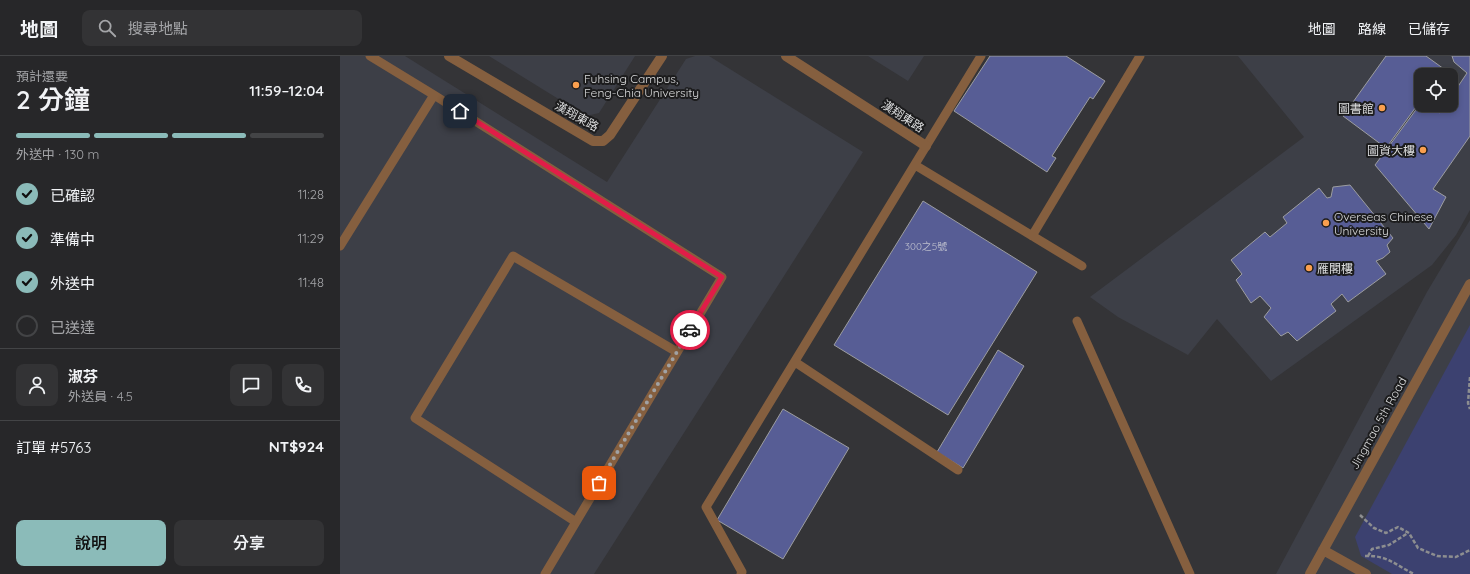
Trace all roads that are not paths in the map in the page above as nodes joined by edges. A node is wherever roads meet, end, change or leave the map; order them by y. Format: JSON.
{"nodes":[{"id":1,"x":370,"y":56,"type":"edge"},
{"id":2,"x":449,"y":56,"type":"edge"},
{"id":3,"x":662,"y":56,"type":"edge"},
{"id":4,"x":786,"y":56,"type":"edge"},
{"id":5,"x":980,"y":56,"type":"edge"},
{"id":6,"x":1140,"y":56,"type":"edge"},
{"id":7,"x":434,"y":95,"type":"junction"},
{"id":8,"x":926,"y":146,"type":"junction"},
{"id":9,"x":915,"y":165,"type":"junction"},
{"id":10,"x":1032,"y":236,"type":"junction"},
{"id":11,"x":340,"y":246,"type":"edge"},
{"id":12,"x":1082,"y":266,"type":"dead end"},
{"id":13,"x":1470,"y":284,"type":"edge"},
{"id":14,"x":1076,"y":321,"type":"dead end"},
{"id":15,"x":677,"y":352,"type":"junction"},
{"id":16,"x":795,"y":362,"type":"junction"},
{"id":17,"x":958,"y":470,"type":"dead end"},
{"id":18,"x":576,"y":522,"type":"junction"},
{"id":19,"x":1323,"y":550,"type":"junction"},
{"id":20,"x":545,"y":574,"type":"edge"},
{"id":21,"x":741,"y":574,"type":"edge"},
{"id":22,"x":1190,"y":574,"type":"edge"},
{"id":23,"x":1310,"y":574,"type":"edge"},
{"id":24,"x":1366,"y":574,"type":"edge"}],
"edges":[{"from":1,"to":7,"type":"lane"},
{"from":2,"to":3,"type":"street","name":"漢翔東路"},
{"from":4,"to":8,"type":"street","name":"漢翔東路"},
{"from":5,"to":8,"type":"lane"},
{"from":6,"to":10,"type":"lane"},
{"from":7,"to":11,"type":"lane"},
{"from":7,"to":15,"type":"lane"},
{"from":8,"to":9,"type":"lane"},
{"from":9,"to":10,"type":"lane"},
{"from":9,"to":16,"type":"lane"},
{"from":10,"to":12,"type":"lane"},
{"from":13,"to":19,"type":"street","name":"Jingmao 5th Road"},
{"from":14,"to":22,"type":"lane"},
{"from":15,"to":18,"type":"lane"},
{"from":15,"to":18,"type":"lane"},
{"from":16,"to":17,"type":"lane"},
{"from":16,"to":21,"type":"lane"},
{"from":18,"to":20,"type":"lane"},
{"from":19,"to":23,"type":"street","name":"Jingmao 5th Road"},
{"from":19,"to":24,"type":"street"}]}
